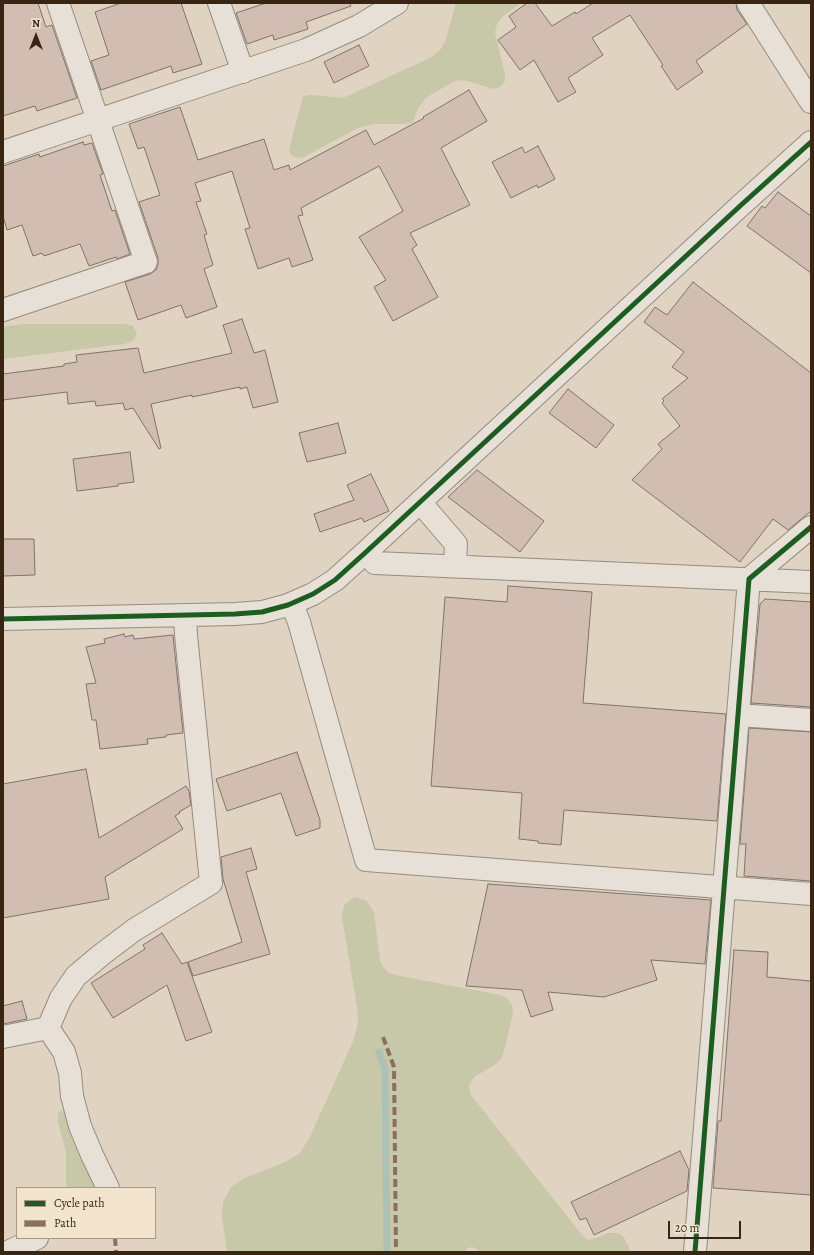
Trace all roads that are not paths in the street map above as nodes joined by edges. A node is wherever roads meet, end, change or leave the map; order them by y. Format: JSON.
{"nodes":[{"id":1,"x":58,"y":3,"type":"edge"},
{"id":2,"x":219,"y":3,"type":"edge"},
{"id":3,"x":748,"y":3,"type":"edge"},
{"id":4,"x":391,"y":5,"type":"edge"},
{"id":5,"x":243,"y":72,"type":"junction"},
{"id":6,"x":811,"y":102,"type":"edge"},
{"id":7,"x":98,"y":120,"type":"junction"},
{"id":8,"x":811,"y":142,"type":"edge"},
{"id":9,"x":3,"y":152,"type":"edge"},
{"id":10,"x":3,"y":310,"type":"edge"},
{"id":11,"x":420,"y":502,"type":"junction"},
{"id":12,"x":811,"y":527,"type":"edge"},
{"id":13,"x":366,"y":552,"type":"junction"},
{"id":14,"x":455,"y":566,"type":"junction"},
{"id":15,"x":749,"y":579,"type":"junction"},
{"id":16,"x":811,"y":582,"type":"edge"},
{"id":17,"x":292,"y":604,"type":"junction"},
{"id":18,"x":186,"y":615,"type":"junction"},
{"id":19,"x":3,"y":619,"type":"edge"},
{"id":20,"x":738,"y":715,"type":"junction"},
{"id":21,"x":811,"y":720,"type":"edge"},
{"id":22,"x":724,"y":888,"type":"junction"},
{"id":23,"x":811,"y":894,"type":"edge"},
{"id":24,"x":48,"y":1028,"type":"junction"},
{"id":25,"x":3,"y":1037,"type":"edge"},
{"id":26,"x":108,"y":1187,"type":"edge"},
{"id":27,"x":35,"y":1239,"type":"edge"},
{"id":28,"x":8,"y":1252,"type":"edge"},
{"id":29,"x":696,"y":1252,"type":"edge"}],
"edges":[{"from":1,"to":7,"type":"street"},
{"from":2,"to":5,"type":"street"},
{"from":3,"to":6,"type":"street"},
{"from":4,"to":5,"type":"street"},
{"from":5,"to":7,"type":"street"},
{"from":7,"to":9,"type":"street"},
{"from":7,"to":10,"type":"street"},
{"from":8,"to":11,"type":"street"},
{"from":11,"to":13,"type":"street"},
{"from":11,"to":14,"type":"street"},
{"from":12,"to":15,"type":"street"},
{"from":13,"to":14,"type":"street"},
{"from":13,"to":17,"type":"street"},
{"from":14,"to":15,"type":"street"},
{"from":15,"to":16,"type":"street"},
{"from":15,"to":20,"type":"street"},
{"from":17,"to":18,"type":"street"},
{"from":17,"to":22,"type":"street"},
{"from":18,"to":19,"type":"street"},
{"from":18,"to":24,"type":"street"},
{"from":20,"to":21,"type":"street"},
{"from":20,"to":22,"type":"street"},
{"from":22,"to":23,"type":"street"},
{"from":22,"to":29,"type":"street"},
{"from":24,"to":25,"type":"street"},
{"from":24,"to":26,"type":"street"},
{"from":27,"to":28,"type":"street"}]}
